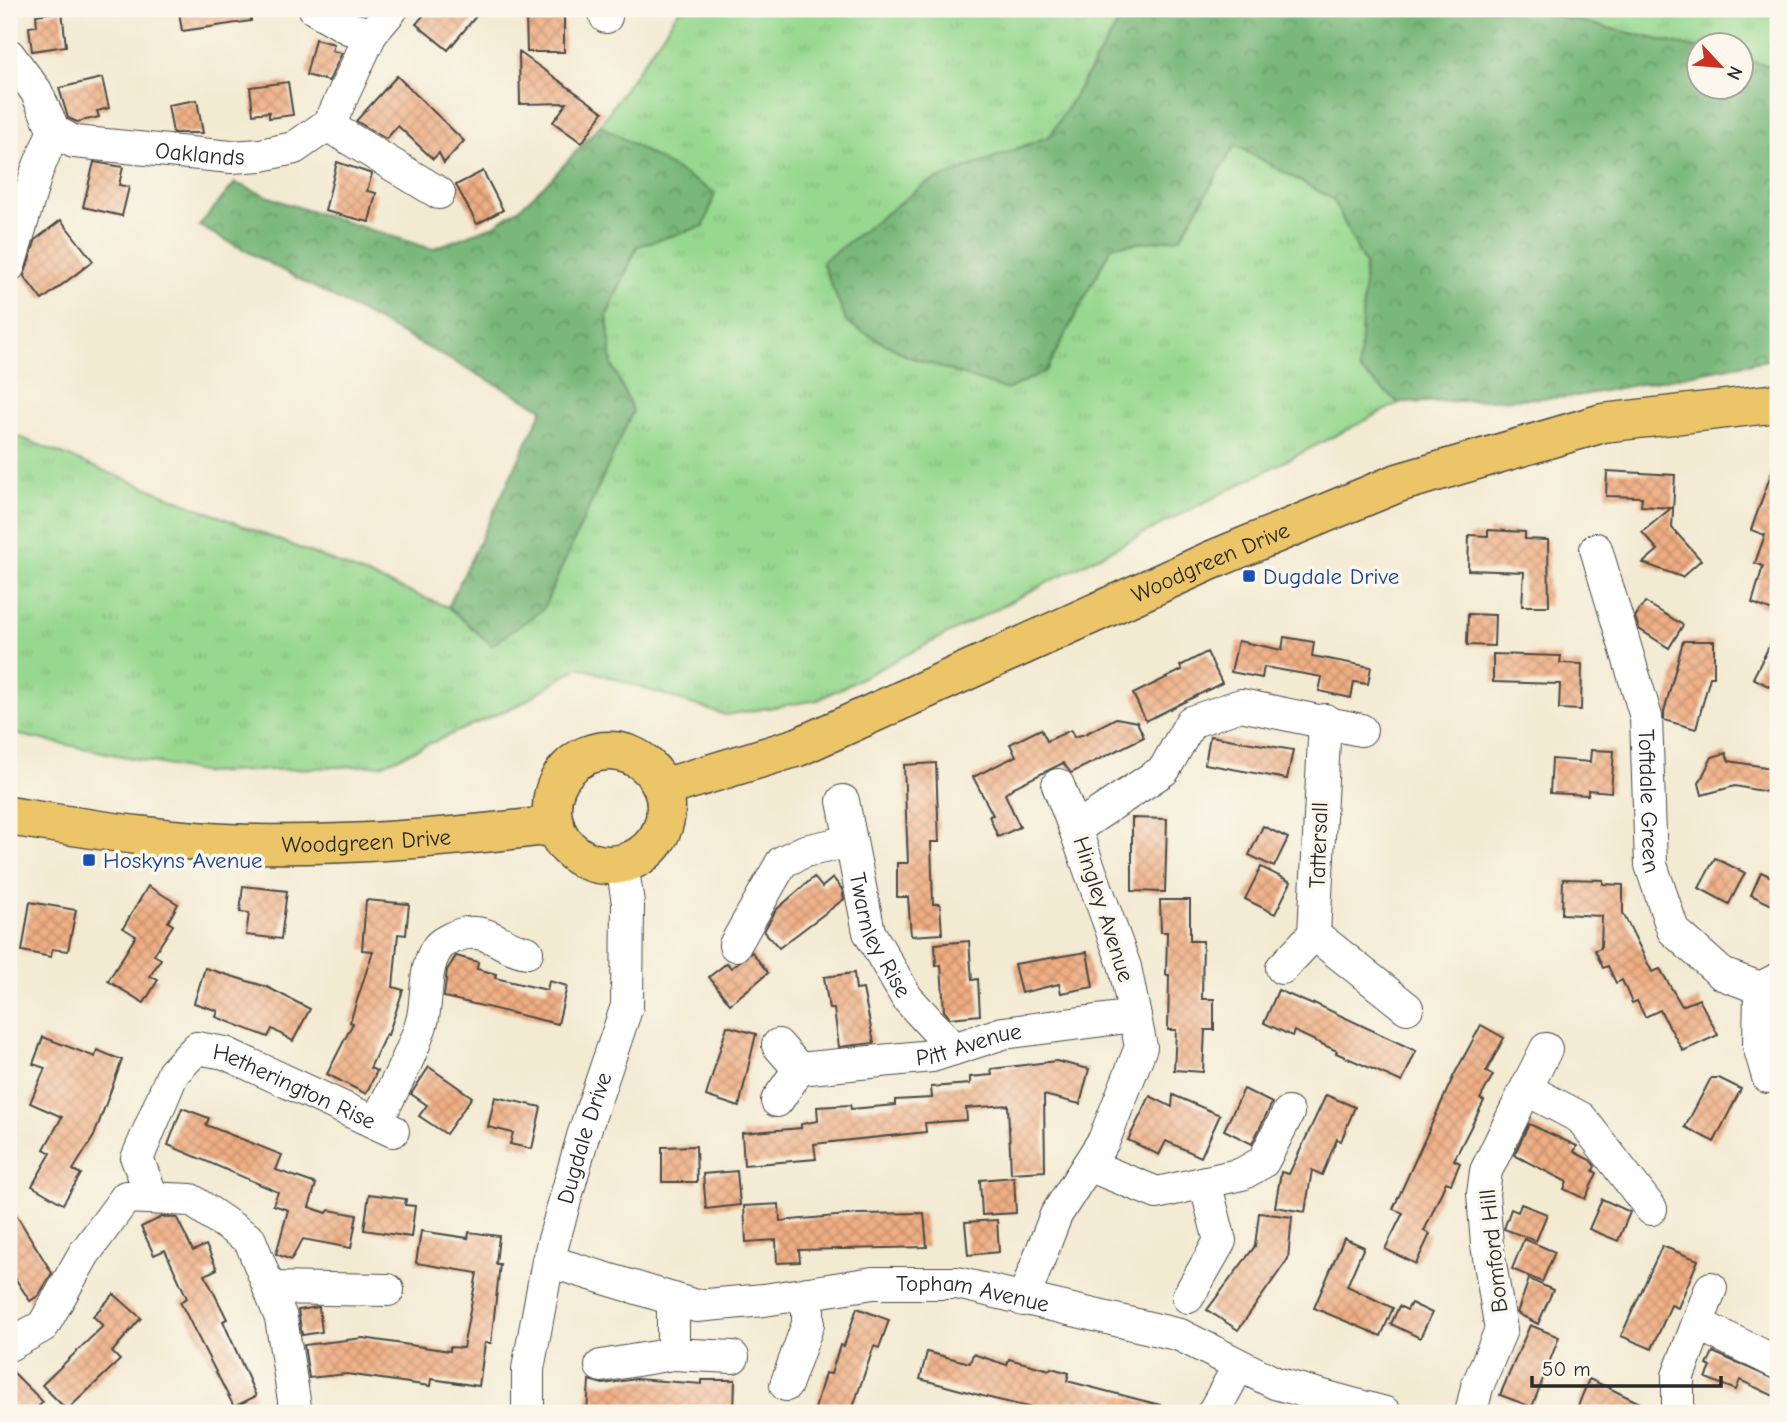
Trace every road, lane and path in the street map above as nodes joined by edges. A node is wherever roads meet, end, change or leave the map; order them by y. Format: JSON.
{"nodes":[{"id":1,"x":315,"y":9,"type":"edge"},
{"id":2,"x":392,"y":9,"type":"edge"},
{"id":3,"x":360,"y":31,"type":"junction"},
{"id":4,"x":9,"y":55,"type":"edge"},
{"id":5,"x":327,"y":125,"type":"junction"},
{"id":6,"x":54,"y":130,"type":"junction"},
{"id":7,"x":439,"y":193,"type":"dead end"},
{"id":8,"x":9,"y":266,"type":"edge"},
{"id":9,"x":1778,"y":403,"type":"edge"},
{"id":10,"x":1596,"y":549,"type":"dead end"},
{"id":11,"x":1325,"y":720,"type":"junction"},
{"id":12,"x":1362,"y":730,"type":"dead end"},
{"id":13,"x":1058,"y":785,"type":"dead end"},
{"id":14,"x":663,"y":788,"type":"junction"},
{"id":15,"x":843,"y":801,"type":"dead end"},
{"id":16,"x":9,"y":816,"type":"edge"},
{"id":17,"x":555,"y":825,"type":"junction"},
{"id":18,"x":1074,"y":829,"type":"junction"},
{"id":19,"x":851,"y":841,"type":"junction"},
{"id":20,"x":622,"y":864,"type":"junction"},
{"id":21,"x":1314,"y":934,"type":"junction"},
{"id":22,"x":735,"y":945,"type":"dead end"},
{"id":23,"x":527,"y":952,"type":"dead end"},
{"id":24,"x":1282,"y":968,"type":"dead end"},
{"id":25,"x":1769,"y":984,"type":"edge"},
{"id":26,"x":1407,"y":1008,"type":"dead end"},
{"id":27,"x":1135,"y":1016,"type":"junction"},
{"id":28,"x":778,"y":1045,"type":"dead end"},
{"id":29,"x":954,"y":1049,"type":"junction"},
{"id":30,"x":1546,"y":1049,"type":"dead end"},
{"id":31,"x":799,"y":1069,"type":"junction"},
{"id":32,"x":1768,"y":1077,"type":"dead end"},
{"id":33,"x":1526,"y":1089,"type":"junction"},
{"id":34,"x":777,"y":1101,"type":"dead end"},
{"id":35,"x":1287,"y":1113,"type":"dead end"},
{"id":36,"x":1088,"y":1165,"type":"junction"},
{"id":37,"x":1205,"y":1182,"type":"junction"},
{"id":38,"x":153,"y":1198,"type":"junction"},
{"id":39,"x":1651,"y":1209,"type":"dead end"},
{"id":40,"x":548,"y":1261,"type":"junction"},
{"id":41,"x":269,"y":1288,"type":"junction"},
{"id":42,"x":1711,"y":1288,"type":"dead end"},
{"id":43,"x":388,"y":1290,"type":"dead end"},
{"id":44,"x":808,"y":1293,"type":"junction"},
{"id":45,"x":1188,"y":1297,"type":"dead end"},
{"id":46,"x":673,"y":1299,"type":"junction"},
{"id":47,"x":1023,"y":1300,"type":"junction"},
{"id":48,"x":1698,"y":1324,"type":"junction"},
{"id":49,"x":9,"y":1345,"type":"edge"},
{"id":50,"x":673,"y":1354,"type":"junction"},
{"id":51,"x":733,"y":1357,"type":"dead end"},
{"id":52,"x":1778,"y":1363,"type":"edge"},
{"id":53,"x":1239,"y":1365,"type":"junction"},
{"id":54,"x":601,"y":1366,"type":"dead end"},
{"id":55,"x":786,"y":1385,"type":"dead end"},
{"id":56,"x":296,"y":1413,"type":"edge"},
{"id":57,"x":528,"y":1413,"type":"edge"},
{"id":58,"x":1213,"y":1413,"type":"edge"},
{"id":59,"x":1385,"y":1413,"type":"edge"},
{"id":60,"x":1471,"y":1413,"type":"edge"},
{"id":61,"x":1678,"y":1413,"type":"edge"}],
"edges":[{"from":1,"to":3,"type":"street"},
{"from":2,"to":3,"type":"street","name":"Oaklands"},
{"from":3,"to":5,"type":"street","name":"Oaklands"},
{"from":4,"to":6,"type":"street"},
{"from":5,"to":6,"type":"street","name":"Oaklands"},
{"from":5,"to":7,"type":"street"},
{"from":6,"to":8,"type":"street"},
{"from":9,"to":14,"type":"main road","name":"Woodgreen Drive"},
{"from":10,"to":25,"type":"street","name":"Toftdale Green"},
{"from":11,"to":12,"type":"street","name":"Hingley Avenue"},
{"from":11,"to":18,"type":"street","name":"Hingley Avenue"},
{"from":11,"to":21,"type":"street","name":"Tattersall"},
{"from":13,"to":18,"type":"street"},
{"from":14,"to":17,"type":"main road"},
{"from":14,"to":20,"type":"main road"},
{"from":15,"to":19,"type":"street","name":"Twarnley Rise"},
{"from":16,"to":17,"type":"main road","name":"Woodgreen Drive"},
{"from":17,"to":20,"type":"main road"},
{"from":18,"to":27,"type":"street","name":"Hingley Avenue"},
{"from":19,"to":22,"type":"street"},
{"from":19,"to":29,"type":"street","name":"Twarnley Rise"},
{"from":20,"to":40,"type":"street","name":"Dugdale Drive"},
{"from":21,"to":24,"type":"street"},
{"from":21,"to":26,"type":"street"},
{"from":23,"to":38,"type":"street","name":"Hetherington Rise"},
{"from":25,"to":32,"type":"street"},
{"from":27,"to":29,"type":"street","name":"Pitt Avenue"},
{"from":27,"to":36,"type":"street","name":"Hingley Avenue"},
{"from":28,"to":31,"type":"street"},
{"from":29,"to":31,"type":"street","name":"Pitt Avenue"},
{"from":30,"to":33,"type":"street","name":"Bomford Hill"},
{"from":31,"to":34,"type":"street"},
{"from":33,"to":39,"type":"street"},
{"from":33,"to":60,"type":"street","name":"Bomford Hill"},
{"from":35,"to":37,"type":"street"},
{"from":36,"to":37,"type":"street"},
{"from":36,"to":47,"type":"street","name":"Hingley Avenue"},
{"from":37,"to":45,"type":"street"},
{"from":38,"to":41,"type":"street"},
{"from":38,"to":49,"type":"street"},
{"from":40,"to":46,"type":"street","name":"Topham Avenue"},
{"from":40,"to":57,"type":"street","name":"Dugdale Drive"},
{"from":41,"to":43,"type":"street"},
{"from":41,"to":56,"type":"street"},
{"from":42,"to":48,"type":"street"},
{"from":44,"to":46,"type":"street","name":"Topham Avenue"},
{"from":44,"to":47,"type":"street","name":"Topham Avenue"},
{"from":44,"to":55,"type":"street"},
{"from":46,"to":50,"type":"street"},
{"from":47,"to":53,"type":"street","name":"Topham Avenue"},
{"from":48,"to":52,"type":"street"},
{"from":48,"to":61,"type":"street"},
{"from":50,"to":51,"type":"street"},
{"from":50,"to":54,"type":"street"},
{"from":53,"to":58,"type":"street"},
{"from":53,"to":59,"type":"street","name":"Topham Avenue"}]}
